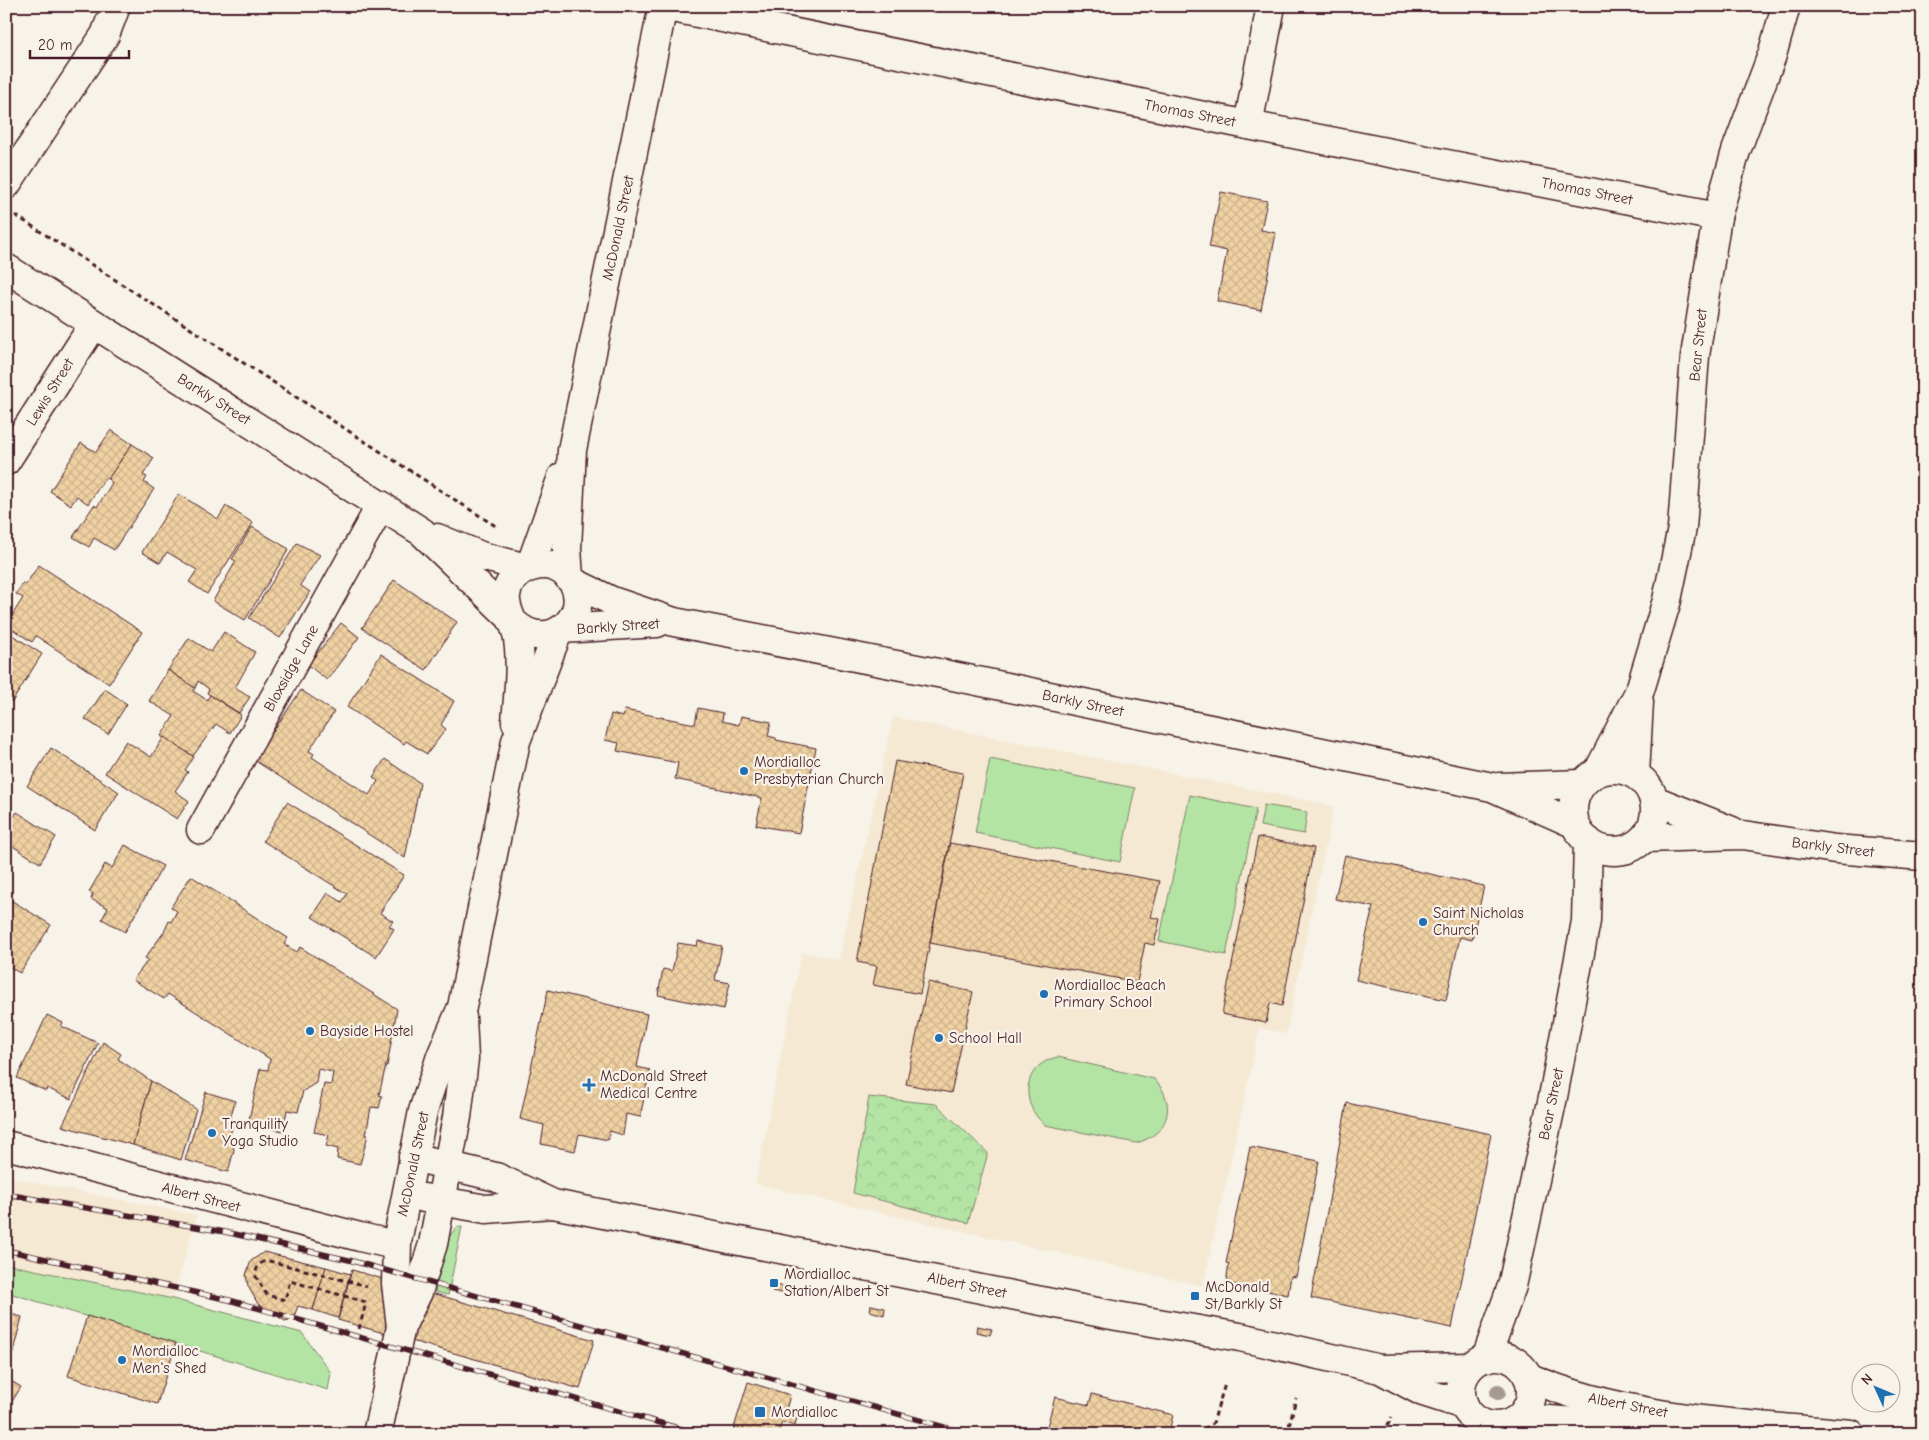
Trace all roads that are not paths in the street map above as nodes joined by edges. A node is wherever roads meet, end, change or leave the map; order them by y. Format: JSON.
{"nodes":[{"id":1,"x":116,"y":6,"type":"edge"},
{"id":2,"x":663,"y":6,"type":"edge"},
{"id":3,"x":1271,"y":6,"type":"edge"},
{"id":4,"x":1786,"y":6,"type":"edge"},
{"id":5,"x":1248,"y":125,"type":"junction"},
{"id":6,"x":6,"y":185,"type":"edge"},
{"id":7,"x":1717,"y":217,"type":"junction"},
{"id":8,"x":6,"y":268,"type":"edge"},
{"id":9,"x":94,"y":324,"type":"junction"},
{"id":10,"x":572,"y":450,"type":"junction"},
{"id":11,"x":6,"y":461,"type":"edge"},
{"id":12,"x":381,"y":505,"type":"junction"},
{"id":13,"x":422,"y":532,"type":"junction"},
{"id":14,"x":528,"y":568,"type":"junction"},
{"id":15,"x":571,"y":580,"type":"junction"},
{"id":16,"x":512,"y":620,"type":"junction"},
{"id":17,"x":674,"y":622,"type":"junction"},
{"id":18,"x":560,"y":631,"type":"junction"},
{"id":19,"x":1640,"y":690,"type":"junction"},
{"id":20,"x":516,"y":741,"type":"junction"},
{"id":21,"x":1634,"y":774,"type":"junction"},
{"id":22,"x":1590,"y":778,"type":"junction"},
{"id":23,"x":1492,"y":787,"type":"junction"},
{"id":24,"x":1654,"y":800,"type":"junction"},
{"id":25,"x":201,"y":830,"type":"dead end"},
{"id":26,"x":1582,"y":833,"type":"junction"},
{"id":27,"x":1743,"y":835,"type":"junction"},
{"id":28,"x":1644,"y":838,"type":"junction"},
{"id":29,"x":1616,"y":850,"type":"junction"},
{"id":30,"x":1923,"y":856,"type":"edge"},
{"id":31,"x":1586,"y":921,"type":"junction"},
{"id":32,"x":462,"y":1007,"type":"junction"},
{"id":33,"x":6,"y":1145,"type":"edge"},
{"id":34,"x":413,"y":1157,"type":"junction"},
{"id":35,"x":448,"y":1166,"type":"junction"},
{"id":36,"x":406,"y":1194,"type":"junction"},
{"id":37,"x":441,"y":1201,"type":"junction"},
{"id":38,"x":553,"y":1204,"type":"junction"},
{"id":39,"x":397,"y":1242,"type":"junction"},
{"id":40,"x":1512,"y":1286,"type":"junction"},
{"id":41,"x":401,"y":1327,"type":"junction"},
{"id":42,"x":1478,"y":1362,"type":"junction"},
{"id":43,"x":1380,"y":1369,"type":"junction"},
{"id":44,"x":1520,"y":1369,"type":"junction"},
{"id":45,"x":1464,"y":1405,"type":"junction"},
{"id":46,"x":1519,"y":1418,"type":"junction"},
{"id":47,"x":377,"y":1434,"type":"edge"},
{"id":48,"x":1670,"y":1434,"type":"edge"},
{"id":49,"x":1851,"y":1434,"type":"edge"}],
"edges":[{"from":1,"to":6,"type":"street"},
{"from":2,"to":5,"type":"street","name":"Thomas Street"},
{"from":2,"to":10,"type":"street","name":"McDonald Street"},
{"from":3,"to":5,"type":"street"},
{"from":4,"to":7,"type":"street","name":"Bear Street"},
{"from":5,"to":7,"type":"street","name":"Thomas Street"},
{"from":7,"to":19,"type":"street","name":"Bear Street"},
{"from":8,"to":9,"type":"street","name":"Barkly Street"},
{"from":9,"to":11,"type":"street","name":"Lewis Street"},
{"from":9,"to":12,"type":"street","name":"Barkly Street"},
{"from":10,"to":14,"type":"street","name":"McDonald Street"},
{"from":10,"to":15,"type":"street","name":"McDonald Street"},
{"from":12,"to":13,"type":"street","name":"Barkly Street"},
{"from":12,"to":25,"type":"street","name":"Bloxsidge Lane"},
{"from":13,"to":14,"type":"street","name":"Barkly Street"},
{"from":13,"to":16,"type":"street","name":"Barkly Street"},
{"from":14,"to":15,"type":"street"},
{"from":14,"to":16,"type":"street"},
{"from":15,"to":17,"type":"street","name":"Barkly Street"},
{"from":15,"to":18,"type":"street"},
{"from":16,"to":18,"type":"street"},
{"from":16,"to":20,"type":"street","name":"McDonald Street"},
{"from":17,"to":18,"type":"street","name":"Barkly Street"},
{"from":17,"to":23,"type":"street","name":"Barkly Street"},
{"from":18,"to":20,"type":"street","name":"McDonald Street"},
{"from":19,"to":21,"type":"street","name":"Bear Street"},
{"from":19,"to":22,"type":"street","name":"Bear Street"},
{"from":20,"to":32,"type":"street","name":"McDonald Street"},
{"from":21,"to":22,"type":"street"},
{"from":21,"to":24,"type":"street"},
{"from":22,"to":23,"type":"street","name":"Barkly Street"},
{"from":22,"to":26,"type":"street"},
{"from":23,"to":26,"type":"street","name":"Barkly Street"},
{"from":24,"to":27,"type":"street","name":"Barkly Street"},
{"from":24,"to":28,"type":"street"},
{"from":26,"to":29,"type":"street"},
{"from":26,"to":31,"type":"street","name":"Bear Street"},
{"from":27,"to":28,"type":"street","name":"Barkly Street"},
{"from":27,"to":30,"type":"street","name":"Barkly Street"},
{"from":28,"to":29,"type":"street"},
{"from":29,"to":31,"type":"street","name":"Bear Street"},
{"from":31,"to":40,"type":"street","name":"Bear Street"},
{"from":32,"to":34,"type":"street","name":"McDonald Street"},
{"from":32,"to":35,"type":"street","name":"McDonald Street"},
{"from":33,"to":39,"type":"street","name":"Albert Street"},
{"from":34,"to":35,"type":"street","name":"Albert Street"},
{"from":34,"to":36,"type":"street","name":"McDonald Street"},
{"from":35,"to":37,"type":"street","name":"McDonald Street"},
{"from":35,"to":38,"type":"street","name":"Albert Street"},
{"from":36,"to":37,"type":"street","name":"Albert Street"},
{"from":36,"to":39,"type":"street","name":"McDonald Street"},
{"from":37,"to":38,"type":"street","name":"Albert Street"},
{"from":37,"to":41,"type":"street","name":"McDonald Street"},
{"from":38,"to":43,"type":"street","name":"Albert Street"},
{"from":39,"to":41,"type":"street","name":"McDonald Street"},
{"from":40,"to":42,"type":"street","name":"Bear Street"},
{"from":40,"to":44,"type":"street","name":"Bear Street"},
{"from":41,"to":47,"type":"street","name":"McDonald Street"},
{"from":42,"to":43,"type":"street","name":"Albert Street"},
{"from":42,"to":44,"type":"street"},
{"from":42,"to":45,"type":"street"},
{"from":43,"to":45,"type":"street","name":"Albert Street"},
{"from":44,"to":46,"type":"street"},
{"from":44,"to":49,"type":"street","name":"Albert Street"},
{"from":45,"to":46,"type":"street"},
{"from":46,"to":48,"type":"street","name":"Albert Street"}]}
